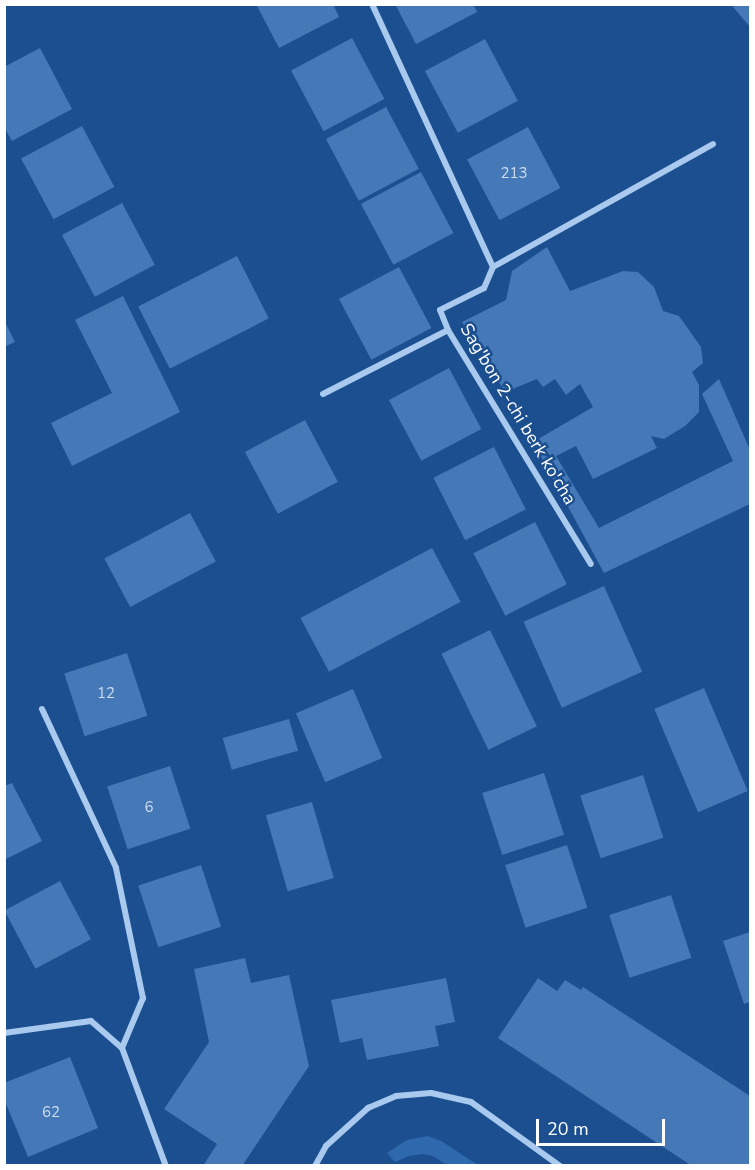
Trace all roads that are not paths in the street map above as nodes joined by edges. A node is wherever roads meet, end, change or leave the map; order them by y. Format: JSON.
{"nodes":[{"id":1,"x":372,"y":4,"type":"edge"},
{"id":2,"x":713,"y":144,"type":"dead end"},
{"id":3,"x":494,"y":267,"type":"junction"},
{"id":4,"x":448,"y":330,"type":"junction"},
{"id":5,"x":323,"y":394,"type":"dead end"},
{"id":6,"x":591,"y":564,"type":"dead end"},
{"id":7,"x":42,"y":709,"type":"dead end"},
{"id":8,"x":4,"y":1033,"type":"edge"},
{"id":9,"x":122,"y":1048,"type":"junction"},
{"id":10,"x":166,"y":1166,"type":"edge"},
{"id":11,"x":315,"y":1166,"type":"edge"},
{"id":12,"x":560,"y":1166,"type":"edge"}],
"edges":[{"from":1,"to":3,"type":"street"},
{"from":2,"to":3,"type":"street"},
{"from":3,"to":4,"type":"street","name":"Sag'bon 2-chi berk ko'cha"},
{"from":4,"to":5,"type":"street"},
{"from":4,"to":6,"type":"street","name":"Sag'bon 2-chi berk ko'cha"},
{"from":7,"to":9,"type":"street"},
{"from":8,"to":9,"type":"street"},
{"from":9,"to":10,"type":"street"},
{"from":11,"to":12,"type":"street"}]}
